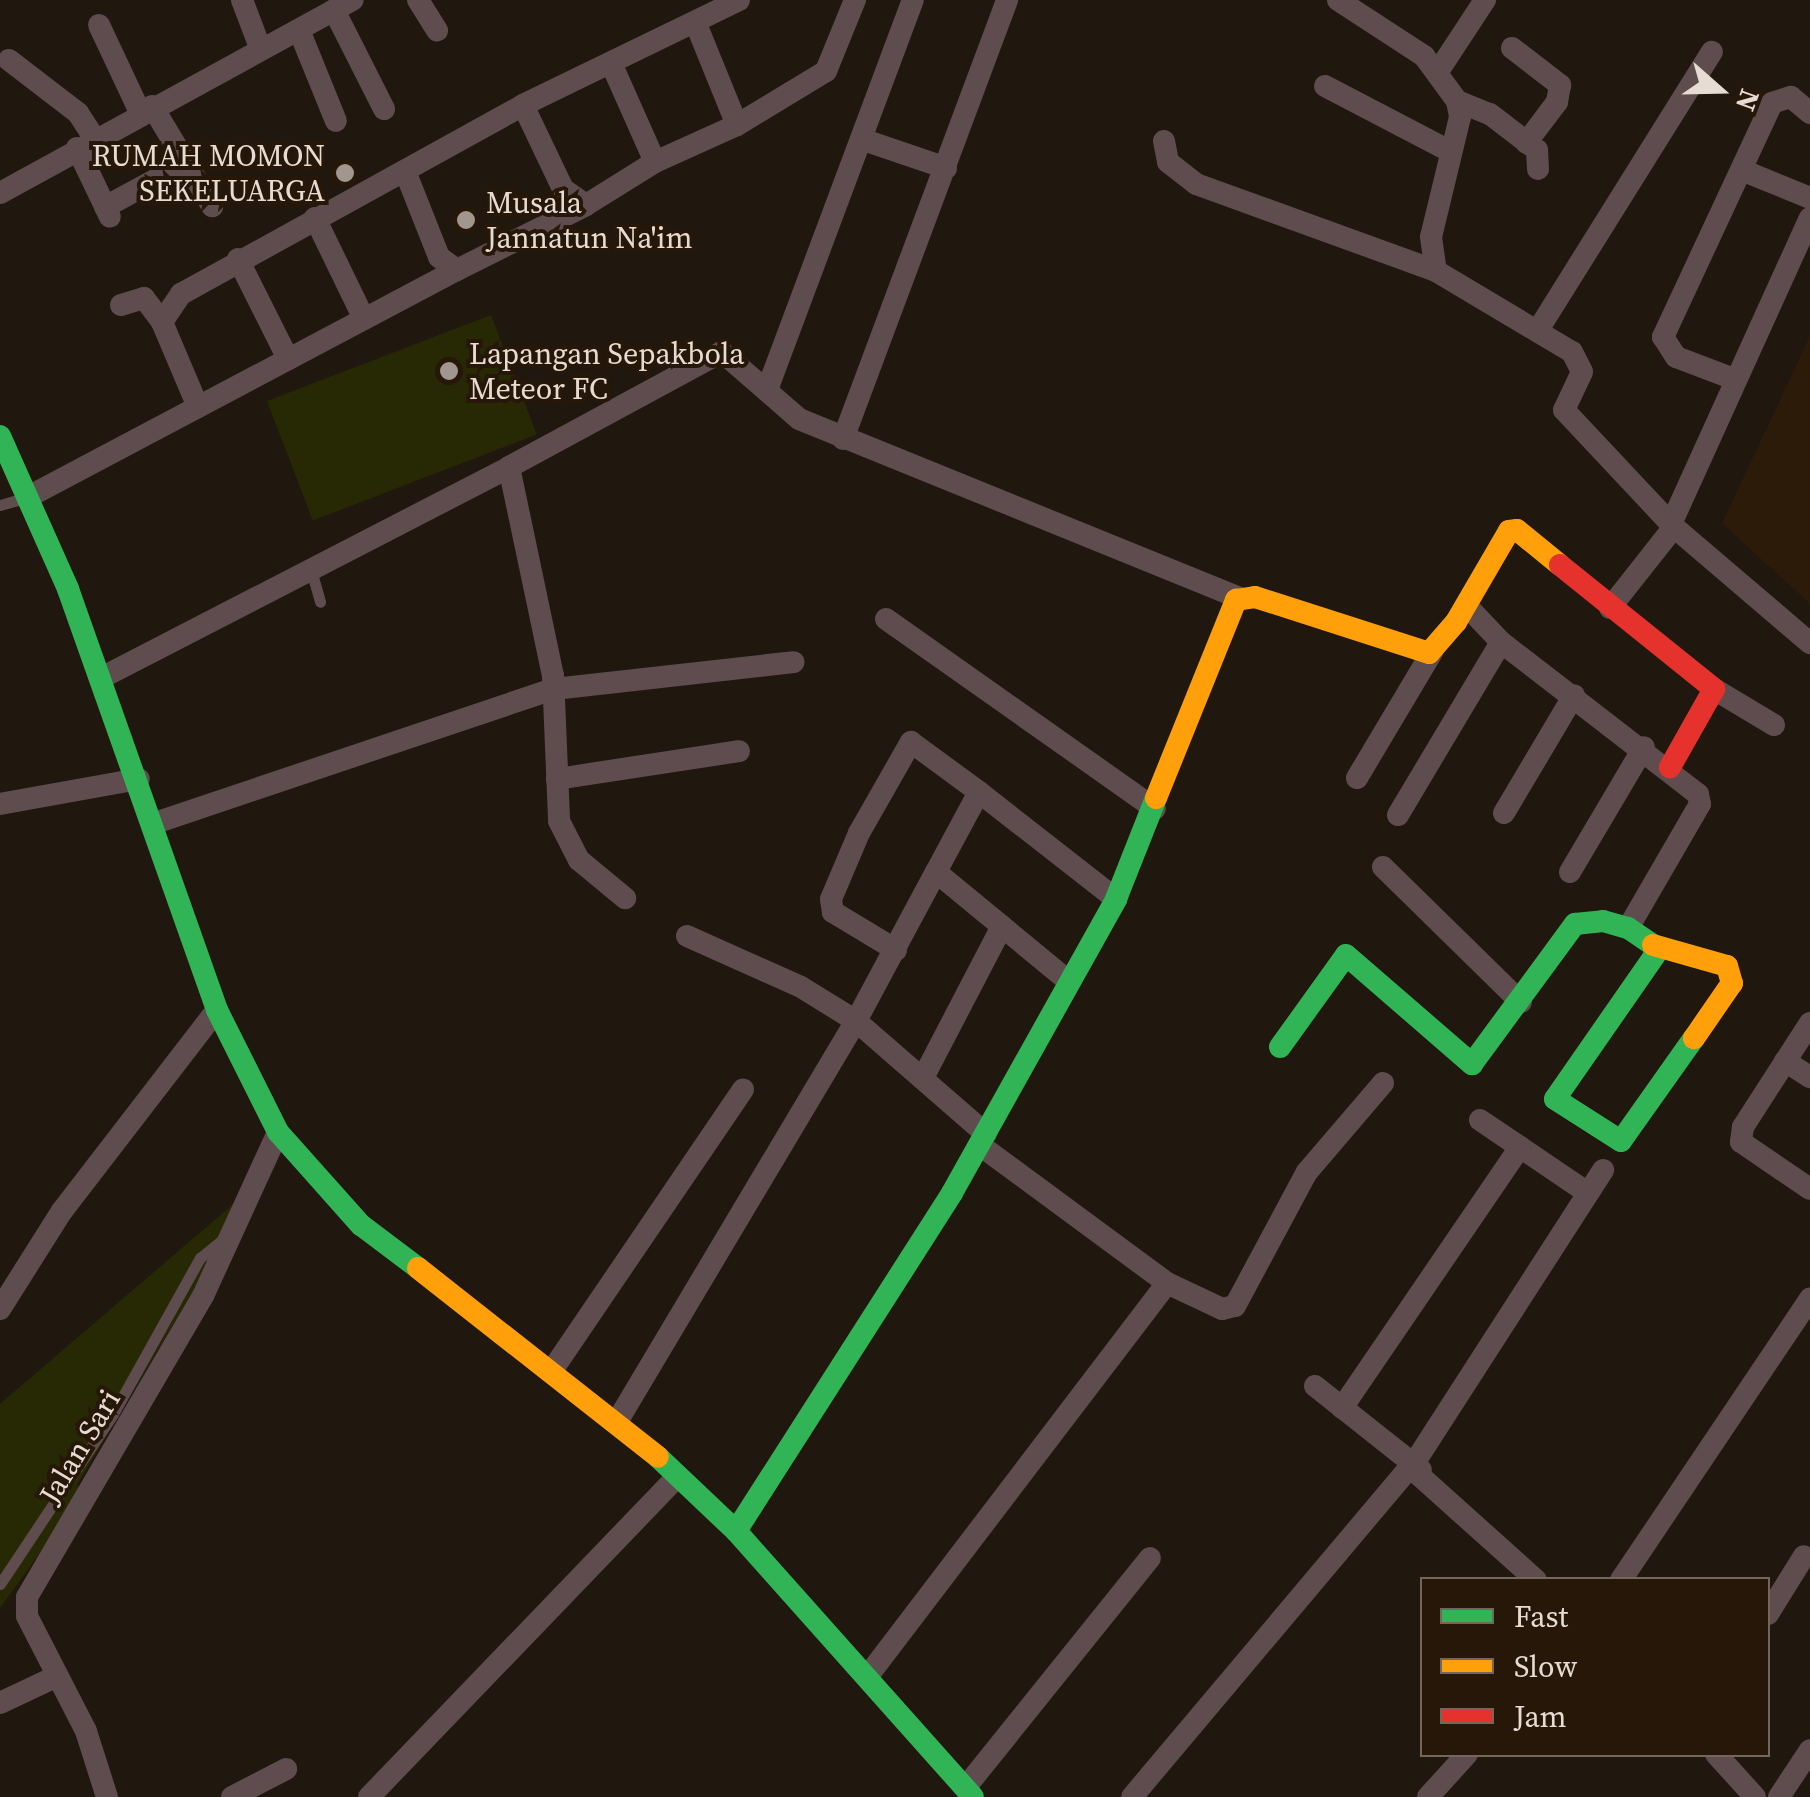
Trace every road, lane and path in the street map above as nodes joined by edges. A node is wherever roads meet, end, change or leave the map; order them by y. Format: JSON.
{"nodes":[{"id":1,"x":242,"y":0,"type":"edge"},
{"id":2,"x":418,"y":0,"type":"edge"},
{"id":3,"x":739,"y":0,"type":"edge"},
{"id":4,"x":856,"y":0,"type":"edge"},
{"id":5,"x":914,"y":0,"type":"edge"},
{"id":6,"x":1007,"y":0,"type":"edge"},
{"id":7,"x":1338,"y":0,"type":"edge"},
{"id":8,"x":1485,"y":0,"type":"edge"},
{"id":9,"x":344,"y":5,"type":"edge"},
{"id":10,"x":696,"y":24,"type":"junction"},
{"id":11,"x":99,"y":25,"type":"dead end"},
{"id":12,"x":299,"y":30,"type":"junction"},
{"id":13,"x":437,"y":31,"type":"dead end"},
{"id":14,"x":1512,"y":48,"type":"dead end"},
{"id":15,"x":261,"y":50,"type":"junction"},
{"id":16,"x":1712,"y":52,"type":"dead end"},
{"id":17,"x":9,"y":60,"type":"dead end"},
{"id":18,"x":610,"y":63,"type":"junction"},
{"id":19,"x":1432,"y":63,"type":"junction"},
{"id":20,"x":1325,"y":86,"type":"dead end"},
{"id":21,"x":1457,"y":101,"type":"junction"},
{"id":22,"x":523,"y":105,"type":"junction"},
{"id":23,"x":384,"y":108,"type":"dead end"},
{"id":24,"x":146,"y":109,"type":"junction"},
{"id":25,"x":1810,"y":113,"type":"edge"},
{"id":26,"x":336,"y":121,"type":"dead end"},
{"id":27,"x":737,"y":125,"type":"junction"},
{"id":28,"x":862,"y":138,"type":"junction"},
{"id":29,"x":1164,"y":140,"type":"dead end"},
{"id":30,"x":1526,"y":142,"type":"junction"},
{"id":31,"x":85,"y":144,"type":"junction"},
{"id":32,"x":1451,"y":152,"type":"junction"},
{"id":33,"x":655,"y":162,"type":"junction"},
{"id":34,"x":186,"y":163,"type":"junction"},
{"id":35,"x":946,"y":168,"type":"junction"},
{"id":36,"x":1538,"y":169,"type":"dead end"},
{"id":37,"x":404,"y":171,"type":"junction"},
{"id":38,"x":1744,"y":171,"type":"junction"},
{"id":39,"x":0,"y":193,"type":"edge"},
{"id":40,"x":1810,"y":198,"type":"edge"},
{"id":41,"x":586,"y":205,"type":"junction"},
{"id":42,"x":212,"y":206,"type":"dead end"},
{"id":43,"x":315,"y":218,"type":"junction"},
{"id":44,"x":1810,"y":218,"type":"edge"},
{"id":45,"x":238,"y":259,"type":"junction"},
{"id":46,"x":456,"y":270,"type":"junction"},
{"id":47,"x":1436,"y":270,"type":"junction"},
{"id":48,"x":121,"y":305,"type":"dead end"},
{"id":49,"x":364,"y":319,"type":"junction"},
{"id":50,"x":162,"y":322,"type":"junction"},
{"id":51,"x":1538,"y":330,"type":"junction"},
{"id":52,"x":288,"y":359,"type":"junction"},
{"id":53,"x":1734,"y":379,"type":"junction"},
{"id":54,"x":768,"y":390,"type":"junction"},
{"id":55,"x":198,"y":407,"type":"junction"},
{"id":56,"x":0,"y":436,"type":"edge"},
{"id":57,"x":843,"y":439,"type":"junction"},
{"id":58,"x":509,"y":466,"type":"junction"},
{"id":59,"x":28,"y":497,"type":"junction"},
{"id":60,"x":0,"y":505,"type":"edge"},
{"id":61,"x":1672,"y":525,"type":"junction"},
{"id":62,"x":311,"y":570,"type":"junction"},
{"id":63,"x":1239,"y":598,"type":"junction"},
{"id":64,"x":320,"y":602,"type":"dead end"},
{"id":65,"x":1466,"y":606,"type":"junction"},
{"id":66,"x":1610,"y":608,"type":"junction"},
{"id":67,"x":886,"y":619,"type":"dead end"},
{"id":68,"x":1501,"y":642,"type":"junction"},
{"id":69,"x":1810,"y":643,"type":"edge"},
{"id":70,"x":1432,"y":652,"type":"junction"},
{"id":71,"x":793,"y":662,"type":"dead end"},
{"id":72,"x":102,"y":678,"type":"junction"},
{"id":73,"x":554,"y":689,"type":"junction"},
{"id":74,"x":1714,"y":689,"type":"junction"},
{"id":75,"x":1574,"y":695,"type":"junction"},
{"id":76,"x":1774,"y":725,"type":"dead end"},
{"id":77,"x":1644,"y":747,"type":"junction"},
{"id":78,"x":740,"y":750,"type":"dead end"},
{"id":79,"x":1670,"y":767,"type":"junction"},
{"id":80,"x":139,"y":778,"type":"junction"},
{"id":81,"x":556,"y":778,"type":"junction"},
{"id":82,"x":1358,"y":778,"type":"dead end"},
{"id":83,"x":980,"y":792,"type":"junction"},
{"id":84,"x":0,"y":804,"type":"edge"},
{"id":85,"x":1155,"y":809,"type":"junction"},
{"id":86,"x":1504,"y":813,"type":"dead end"},
{"id":87,"x":1398,"y":816,"type":"dead end"},
{"id":88,"x":156,"y":823,"type":"junction"},
{"id":89,"x":1383,"y":867,"type":"dead end"},
{"id":90,"x":936,"y":872,"type":"junction"},
{"id":91,"x":1570,"y":872,"type":"dead end"},
{"id":92,"x":626,"y":898,"type":"dead end"},
{"id":93,"x":1116,"y":899,"type":"junction"},
{"id":94,"x":1002,"y":926,"type":"junction"},
{"id":95,"x":1628,"y":928,"type":"junction"},
{"id":96,"x":687,"y":936,"type":"dead end"},
{"id":97,"x":1653,"y":945,"type":"junction"},
{"id":98,"x":896,"y":950,"type":"junction"},
{"id":99,"x":1068,"y":981,"type":"junction"},
{"id":100,"x":1521,"y":1002,"type":"junction"},
{"id":101,"x":216,"y":1010,"type":"junction"},
{"id":102,"x":856,"y":1022,"type":"junction"},
{"id":103,"x":1810,"y":1023,"type":"edge"},
{"id":104,"x":1280,"y":1046,"type":"dead end"},
{"id":105,"x":1785,"y":1061,"type":"junction"},
{"id":106,"x":1810,"y":1077,"type":"edge"},
{"id":107,"x":923,"y":1078,"type":"junction"},
{"id":108,"x":1383,"y":1082,"type":"dead end"},
{"id":109,"x":742,"y":1089,"type":"dead end"},
{"id":110,"x":1480,"y":1120,"type":"dead end"},
{"id":111,"x":278,"y":1132,"type":"junction"},
{"id":112,"x":983,"y":1140,"type":"junction"},
{"id":113,"x":1520,"y":1147,"type":"junction"},
{"id":114,"x":1603,"y":1170,"type":"dead end"},
{"id":115,"x":1810,"y":1189,"type":"edge"},
{"id":116,"x":1588,"y":1193,"type":"junction"},
{"id":117,"x":237,"y":1227,"type":"junction"},
{"id":118,"x":1167,"y":1283,"type":"junction"},
{"id":119,"x":1810,"y":1299,"type":"edge"},
{"id":120,"x":0,"y":1309,"type":"edge"},
{"id":121,"x":553,"y":1368,"type":"junction"},
{"id":122,"x":1315,"y":1386,"type":"dead end"},
{"id":123,"x":1342,"y":1408,"type":"junction"},
{"id":124,"x":618,"y":1420,"type":"junction"},
{"id":125,"x":1417,"y":1468,"type":"junction"},
{"id":126,"x":675,"y":1478,"type":"junction"},
{"id":127,"x":736,"y":1531,"type":"junction"},
{"id":128,"x":1804,"y":1556,"type":"dead end"},
{"id":129,"x":1150,"y":1558,"type":"dead end"},
{"id":130,"x":1533,"y":1577,"type":"edge"},
{"id":131,"x":1623,"y":1577,"type":"edge"},
{"id":132,"x":0,"y":1584,"type":"edge"},
{"id":133,"x":1770,"y":1611,"type":"edge"},
{"id":134,"x":55,"y":1677,"type":"junction"},
{"id":135,"x":867,"y":1677,"type":"junction"},
{"id":136,"x":0,"y":1704,"type":"edge"},
{"id":137,"x":1810,"y":1750,"type":"edge"},
{"id":138,"x":1464,"y":1757,"type":"edge"},
{"id":139,"x":1719,"y":1757,"type":"edge"},
{"id":140,"x":286,"y":1769,"type":"dead end"},
{"id":141,"x":969,"y":1793,"type":"edge"},
{"id":142,"x":107,"y":1797,"type":"edge"},
{"id":143,"x":232,"y":1797,"type":"edge"},
{"id":144,"x":369,"y":1797,"type":"edge"},
{"id":145,"x":1132,"y":1797,"type":"edge"},
{"id":146,"x":1428,"y":1797,"type":"edge"},
{"id":147,"x":1756,"y":1797,"type":"edge"},
{"id":148,"x":1779,"y":1797,"type":"edge"}],
"edges":[{"from":1,"to":15,"type":"street"},
{"from":2,"to":13,"type":"street"},
{"from":3,"to":10,"type":"street"},
{"from":4,"to":27,"type":"street"},
{"from":5,"to":28,"type":"street"},
{"from":6,"to":35,"type":"street"},
{"from":7,"to":19,"type":"street"},
{"from":8,"to":19,"type":"street"},
{"from":9,"to":12,"type":"street"},
{"from":9,"to":23,"type":"street"},
{"from":10,"to":18,"type":"street"},
{"from":10,"to":27,"type":"street"},
{"from":11,"to":24,"type":"street"},
{"from":12,"to":15,"type":"street"},
{"from":12,"to":26,"type":"street"},
{"from":14,"to":30,"type":"street"},
{"from":15,"to":24,"type":"street"},
{"from":16,"to":51,"type":"street"},
{"from":17,"to":31,"type":"street"},
{"from":18,"to":22,"type":"street"},
{"from":18,"to":33,"type":"street"},
{"from":19,"to":21,"type":"street"},
{"from":20,"to":32,"type":"street"},
{"from":21,"to":30,"type":"street"},
{"from":21,"to":32,"type":"street"},
{"from":22,"to":37,"type":"street"},
{"from":22,"to":41,"type":"street"},
{"from":24,"to":31,"type":"street"},
{"from":24,"to":34,"type":"street"},
{"from":25,"to":38,"type":"street"},
{"from":27,"to":33,"type":"street"},
{"from":28,"to":35,"type":"street"},
{"from":28,"to":54,"type":"street"},
{"from":29,"to":47,"type":"street"},
{"from":30,"to":36,"type":"street"},
{"from":31,"to":34,"type":"street"},
{"from":31,"to":39,"type":"street"},
{"from":32,"to":47,"type":"street"},
{"from":33,"to":41,"type":"street"},
{"from":34,"to":42,"type":"street"},
{"from":35,"to":57,"type":"street"},
{"from":37,"to":43,"type":"street"},
{"from":37,"to":46,"type":"street"},
{"from":38,"to":40,"type":"street"},
{"from":38,"to":53,"type":"street"},
{"from":41,"to":46,"type":"street"},
{"from":43,"to":45,"type":"street"},
{"from":43,"to":49,"type":"street"},
{"from":44,"to":53,"type":"street"},
{"from":45,"to":50,"type":"street"},
{"from":45,"to":52,"type":"street"},
{"from":46,"to":49,"type":"street"},
{"from":47,"to":51,"type":"street"},
{"from":48,"to":50,"type":"street"},
{"from":49,"to":52,"type":"street"},
{"from":50,"to":55,"type":"street"},
{"from":51,"to":61,"type":"street"},
{"from":52,"to":55,"type":"street"},
{"from":53,"to":61,"type":"street"},
{"from":54,"to":57,"type":"street"},
{"from":54,"to":58,"type":"street"},
{"from":55,"to":59,"type":"street"},
{"from":56,"to":59,"type":"street"},
{"from":57,"to":63,"type":"street"},
{"from":58,"to":62,"type":"street"},
{"from":58,"to":73,"type":"street"},
{"from":59,"to":60,"type":"lane"},
{"from":59,"to":72,"type":"street"},
{"from":61,"to":66,"type":"street"},
{"from":61,"to":69,"type":"street"},
{"from":62,"to":64,"type":"lane"},
{"from":62,"to":72,"type":"street"},
{"from":63,"to":70,"type":"street"},
{"from":63,"to":85,"type":"street"},
{"from":65,"to":66,"type":"street"},
{"from":65,"to":68,"type":"street"},
{"from":65,"to":70,"type":"street"},
{"from":66,"to":74,"type":"street"},
{"from":67,"to":85,"type":"street"},
{"from":68,"to":75,"type":"street"},
{"from":68,"to":87,"type":"street"},
{"from":70,"to":82,"type":"street"},
{"from":71,"to":73,"type":"street"},
{"from":72,"to":80,"type":"street"},
{"from":73,"to":81,"type":"street"},
{"from":73,"to":88,"type":"street"},
{"from":74,"to":76,"type":"street"},
{"from":74,"to":79,"type":"street"},
{"from":75,"to":77,"type":"street"},
{"from":75,"to":86,"type":"street"},
{"from":77,"to":79,"type":"street"},
{"from":77,"to":91,"type":"street"},
{"from":78,"to":81,"type":"street"},
{"from":79,"to":95,"type":"street"},
{"from":80,"to":84,"type":"street"},
{"from":80,"to":88,"type":"street"},
{"from":81,"to":92,"type":"street"},
{"from":83,"to":90,"type":"street"},
{"from":83,"to":93,"type":"street"},
{"from":83,"to":98,"type":"street"},
{"from":85,"to":93,"type":"street"},
{"from":88,"to":101,"type":"street"},
{"from":89,"to":100,"type":"street"},
{"from":90,"to":94,"type":"street"},
{"from":90,"to":98,"type":"street"},
{"from":93,"to":99,"type":"street"},
{"from":94,"to":99,"type":"street"},
{"from":94,"to":107,"type":"street"},
{"from":95,"to":97,"type":"street"},
{"from":95,"to":100,"type":"street"},
{"from":96,"to":102,"type":"street"},
{"from":97,"to":97,"type":"street"},
{"from":98,"to":102,"type":"street"},
{"from":99,"to":112,"type":"street"},
{"from":100,"to":104,"type":"street"},
{"from":101,"to":111,"type":"street"},
{"from":101,"to":120,"type":"street"},
{"from":102,"to":107,"type":"street"},
{"from":102,"to":124,"type":"street"},
{"from":103,"to":105,"type":"street"},
{"from":105,"to":106,"type":"street"},
{"from":105,"to":115,"type":"street"},
{"from":107,"to":112,"type":"street"},
{"from":108,"to":118,"type":"street"},
{"from":109,"to":121,"type":"street"},
{"from":110,"to":113,"type":"street"},
{"from":111,"to":117,"type":"street","name":"Jalan Sari"},
{"from":111,"to":121,"type":"street"},
{"from":112,"to":118,"type":"street"},
{"from":112,"to":127,"type":"street"},
{"from":113,"to":116,"type":"street"},
{"from":113,"to":123,"type":"street"},
{"from":114,"to":116,"type":"street"},
{"from":116,"to":125,"type":"street"},
{"from":117,"to":132,"type":"lane"},
{"from":117,"to":134,"type":"street","name":"Jalan Sari"},
{"from":118,"to":135,"type":"street"},
{"from":119,"to":131,"type":"street"},
{"from":121,"to":124,"type":"street"},
{"from":122,"to":123,"type":"street"},
{"from":123,"to":125,"type":"street"},
{"from":124,"to":126,"type":"street"},
{"from":125,"to":130,"type":"street"},
{"from":125,"to":145,"type":"street"},
{"from":126,"to":127,"type":"street"},
{"from":126,"to":144,"type":"street"},
{"from":127,"to":135,"type":"street"},
{"from":128,"to":133,"type":"street"},
{"from":129,"to":141,"type":"street"},
{"from":134,"to":136,"type":"street"},
{"from":134,"to":142,"type":"street","name":"Jalan Sari"},
{"from":135,"to":141,"type":"street"},
{"from":137,"to":148,"type":"street"},
{"from":138,"to":146,"type":"street"},
{"from":139,"to":147,"type":"street"},
{"from":140,"to":143,"type":"street"}]}
